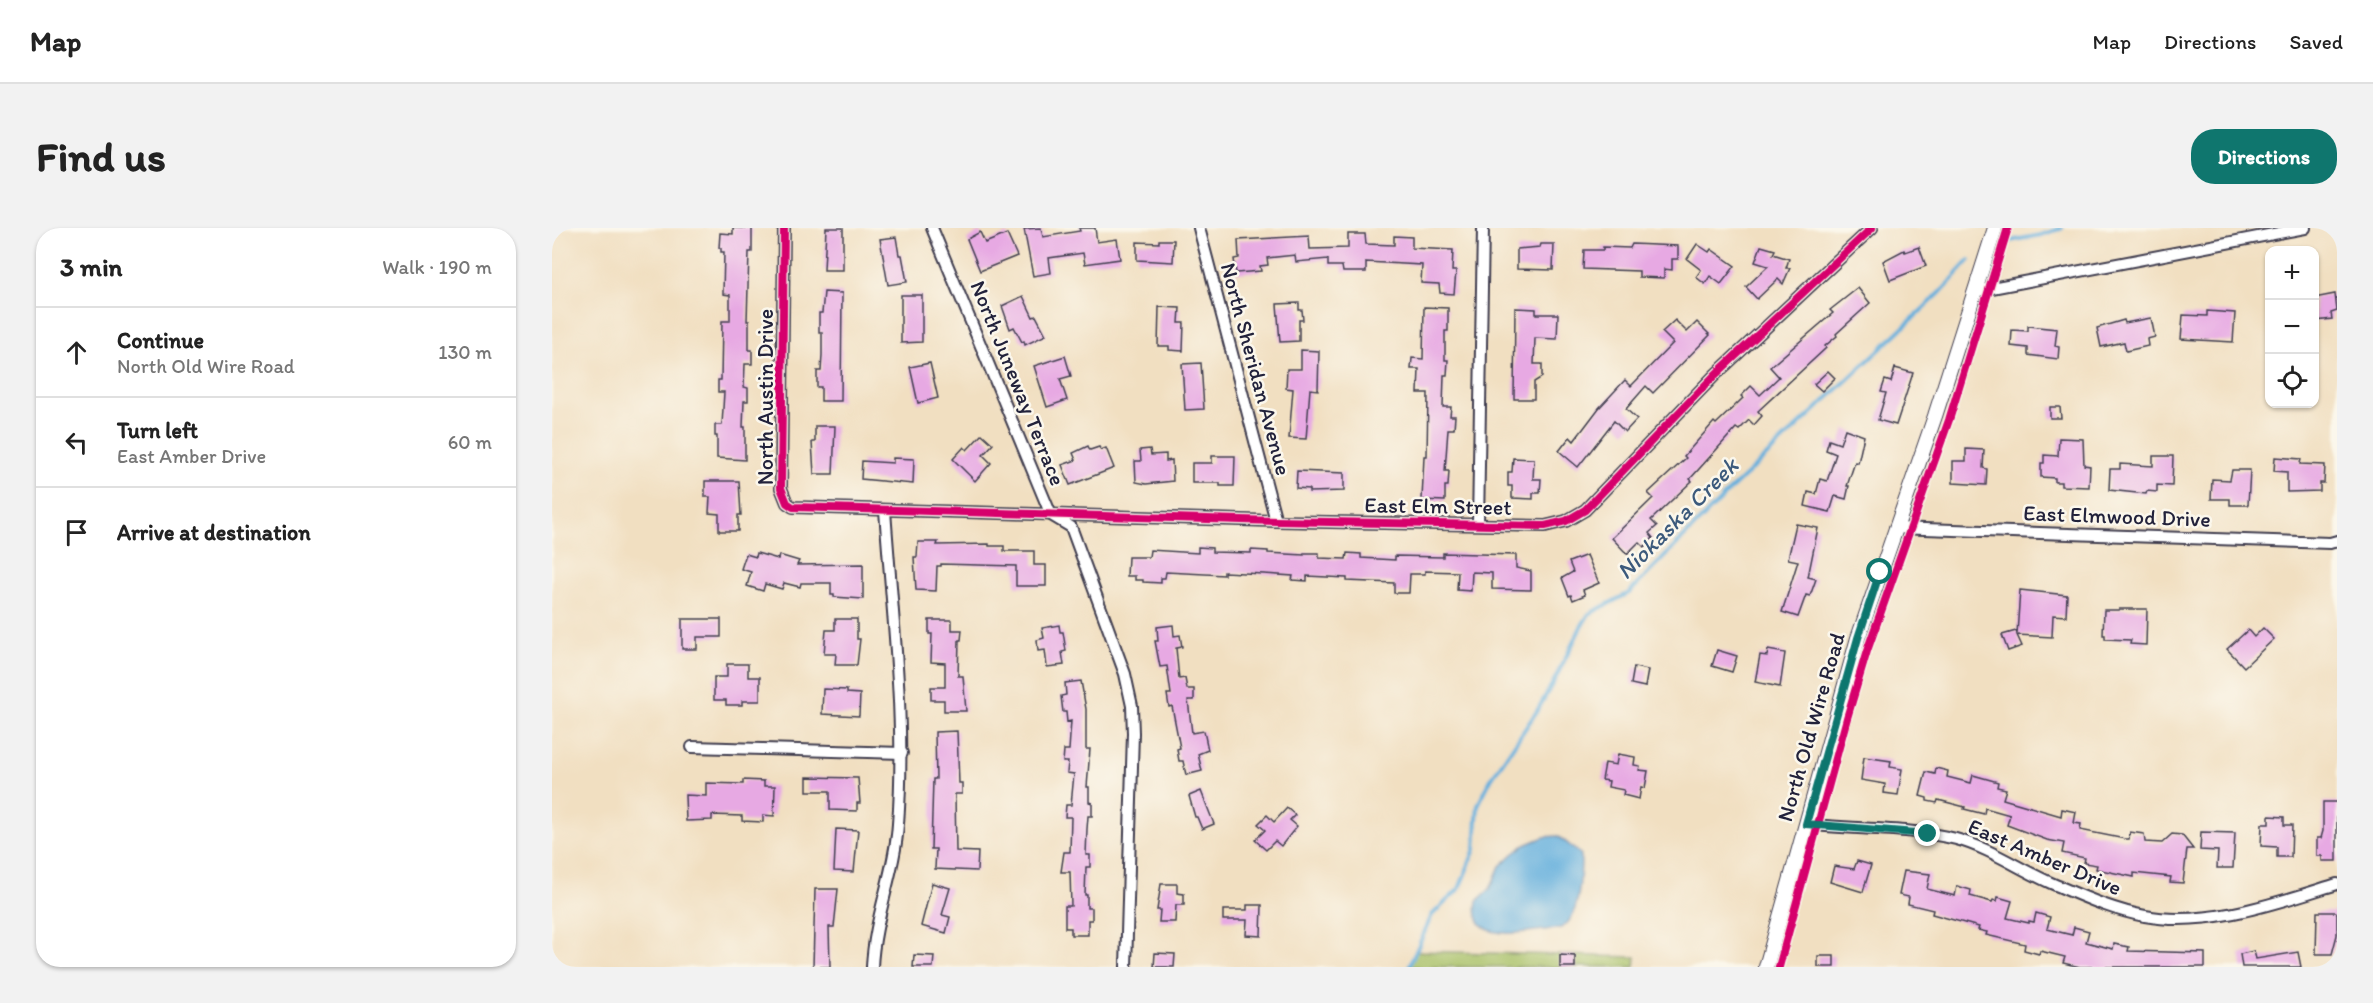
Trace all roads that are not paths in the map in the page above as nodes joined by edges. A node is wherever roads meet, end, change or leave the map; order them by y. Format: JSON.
{"nodes":[{"id":1,"x":784,"y":228,"type":"edge"},
{"id":2,"x":932,"y":228,"type":"edge"},
{"id":3,"x":1199,"y":228,"type":"edge"},
{"id":4,"x":1483,"y":228,"type":"edge"},
{"id":5,"x":1872,"y":228,"type":"edge"},
{"id":6,"x":1995,"y":228,"type":"edge"},
{"id":7,"x":2305,"y":228,"type":"edge"},
{"id":8,"x":1976,"y":291,"type":"junction"},
{"id":9,"x":885,"y":510,"type":"junction"},
{"id":10,"x":1051,"y":515,"type":"junction"},
{"id":11,"x":1276,"y":521,"type":"junction"},
{"id":12,"x":1478,"y":524,"type":"junction"},
{"id":13,"x":1895,"y":528,"type":"junction"},
{"id":14,"x":2337,"y":541,"type":"edge"},
{"id":15,"x":692,"y":747,"type":"dead end"},
{"id":16,"x":902,"y":753,"type":"junction"},
{"id":17,"x":1806,"y":824,"type":"junction"},
{"id":18,"x":2337,"y":884,"type":"edge"},
{"id":19,"x":872,"y":967,"type":"edge"},
{"id":20,"x":1126,"y":967,"type":"edge"},
{"id":21,"x":1766,"y":967,"type":"edge"}],
"edges":[{"from":1,"to":9,"type":"street","name":"North Austin Drive"},
{"from":2,"to":10,"type":"street","name":"North Juneway Terrace"},
{"from":3,"to":11,"type":"street","name":"North Sheridan Avenue"},
{"from":4,"to":12,"type":"street"},
{"from":5,"to":12,"type":"street","name":"East Elm Street"},
{"from":6,"to":8,"type":"street","name":"North Old Wire Road"},
{"from":7,"to":8,"type":"street"},
{"from":8,"to":13,"type":"street","name":"North Old Wire Road"},
{"from":9,"to":10,"type":"street","name":"East Elm Street"},
{"from":9,"to":16,"type":"street"},
{"from":10,"to":11,"type":"street","name":"East Elm Street"},
{"from":10,"to":20,"type":"street","name":"North Juneway Terrace"},
{"from":11,"to":12,"type":"street","name":"East Elm Street"},
{"from":13,"to":14,"type":"street","name":"East Elmwood Drive"},
{"from":13,"to":17,"type":"street","name":"North Old Wire Road"},
{"from":15,"to":16,"type":"street"},
{"from":16,"to":19,"type":"street"},
{"from":17,"to":18,"type":"street","name":"East Amber Drive"},
{"from":17,"to":21,"type":"street","name":"North Old Wire Road"}]}
